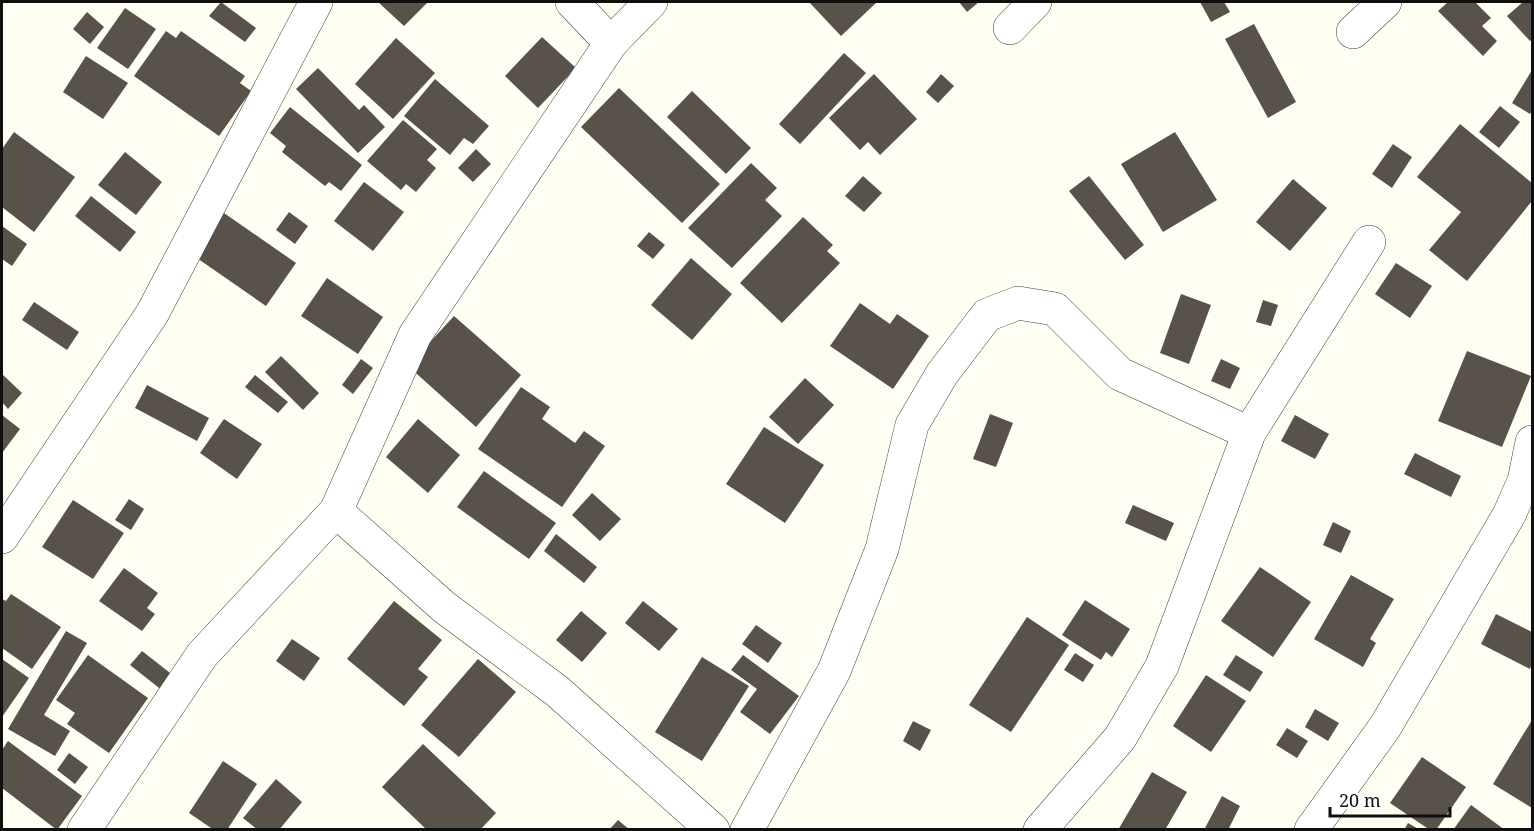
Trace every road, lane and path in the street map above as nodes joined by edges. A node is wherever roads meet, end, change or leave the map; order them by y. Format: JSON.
{"nodes":[{"id":1,"x":316,"y":2,"type":"edge"},
{"id":2,"x":572,"y":2,"type":"edge"},
{"id":3,"x":651,"y":2,"type":"edge"},
{"id":4,"x":1035,"y":2,"type":"edge"},
{"id":5,"x":1385,"y":2,"type":"edge"},
{"id":6,"x":1010,"y":28,"type":"dead end"},
{"id":7,"x":1353,"y":32,"type":"dead end"},
{"id":8,"x":611,"y":43,"type":"junction"},
{"id":9,"x":1369,"y":242,"type":"dead end"},
{"id":10,"x":1249,"y":433,"type":"junction"},
{"id":11,"x":1533,"y":442,"type":"edge"},
{"id":12,"x":336,"y":511,"type":"junction"},
{"id":13,"x":2,"y":537,"type":"edge"},
{"id":14,"x":84,"y":830,"type":"edge"},
{"id":15,"x":713,"y":830,"type":"edge"},
{"id":16,"x":747,"y":830,"type":"edge"},
{"id":17,"x":1040,"y":830,"type":"edge"},
{"id":18,"x":1311,"y":830,"type":"edge"}],
"edges":[{"from":1,"to":13,"type":"street"},
{"from":2,"to":8,"type":"street"},
{"from":3,"to":8,"type":"street"},
{"from":4,"to":6,"type":"street"},
{"from":5,"to":7,"type":"street"},
{"from":8,"to":12,"type":"street"},
{"from":9,"to":10,"type":"street"},
{"from":10,"to":16,"type":"street"},
{"from":10,"to":17,"type":"street"},
{"from":11,"to":18,"type":"street"},
{"from":12,"to":14,"type":"street"},
{"from":12,"to":15,"type":"street"}]}
